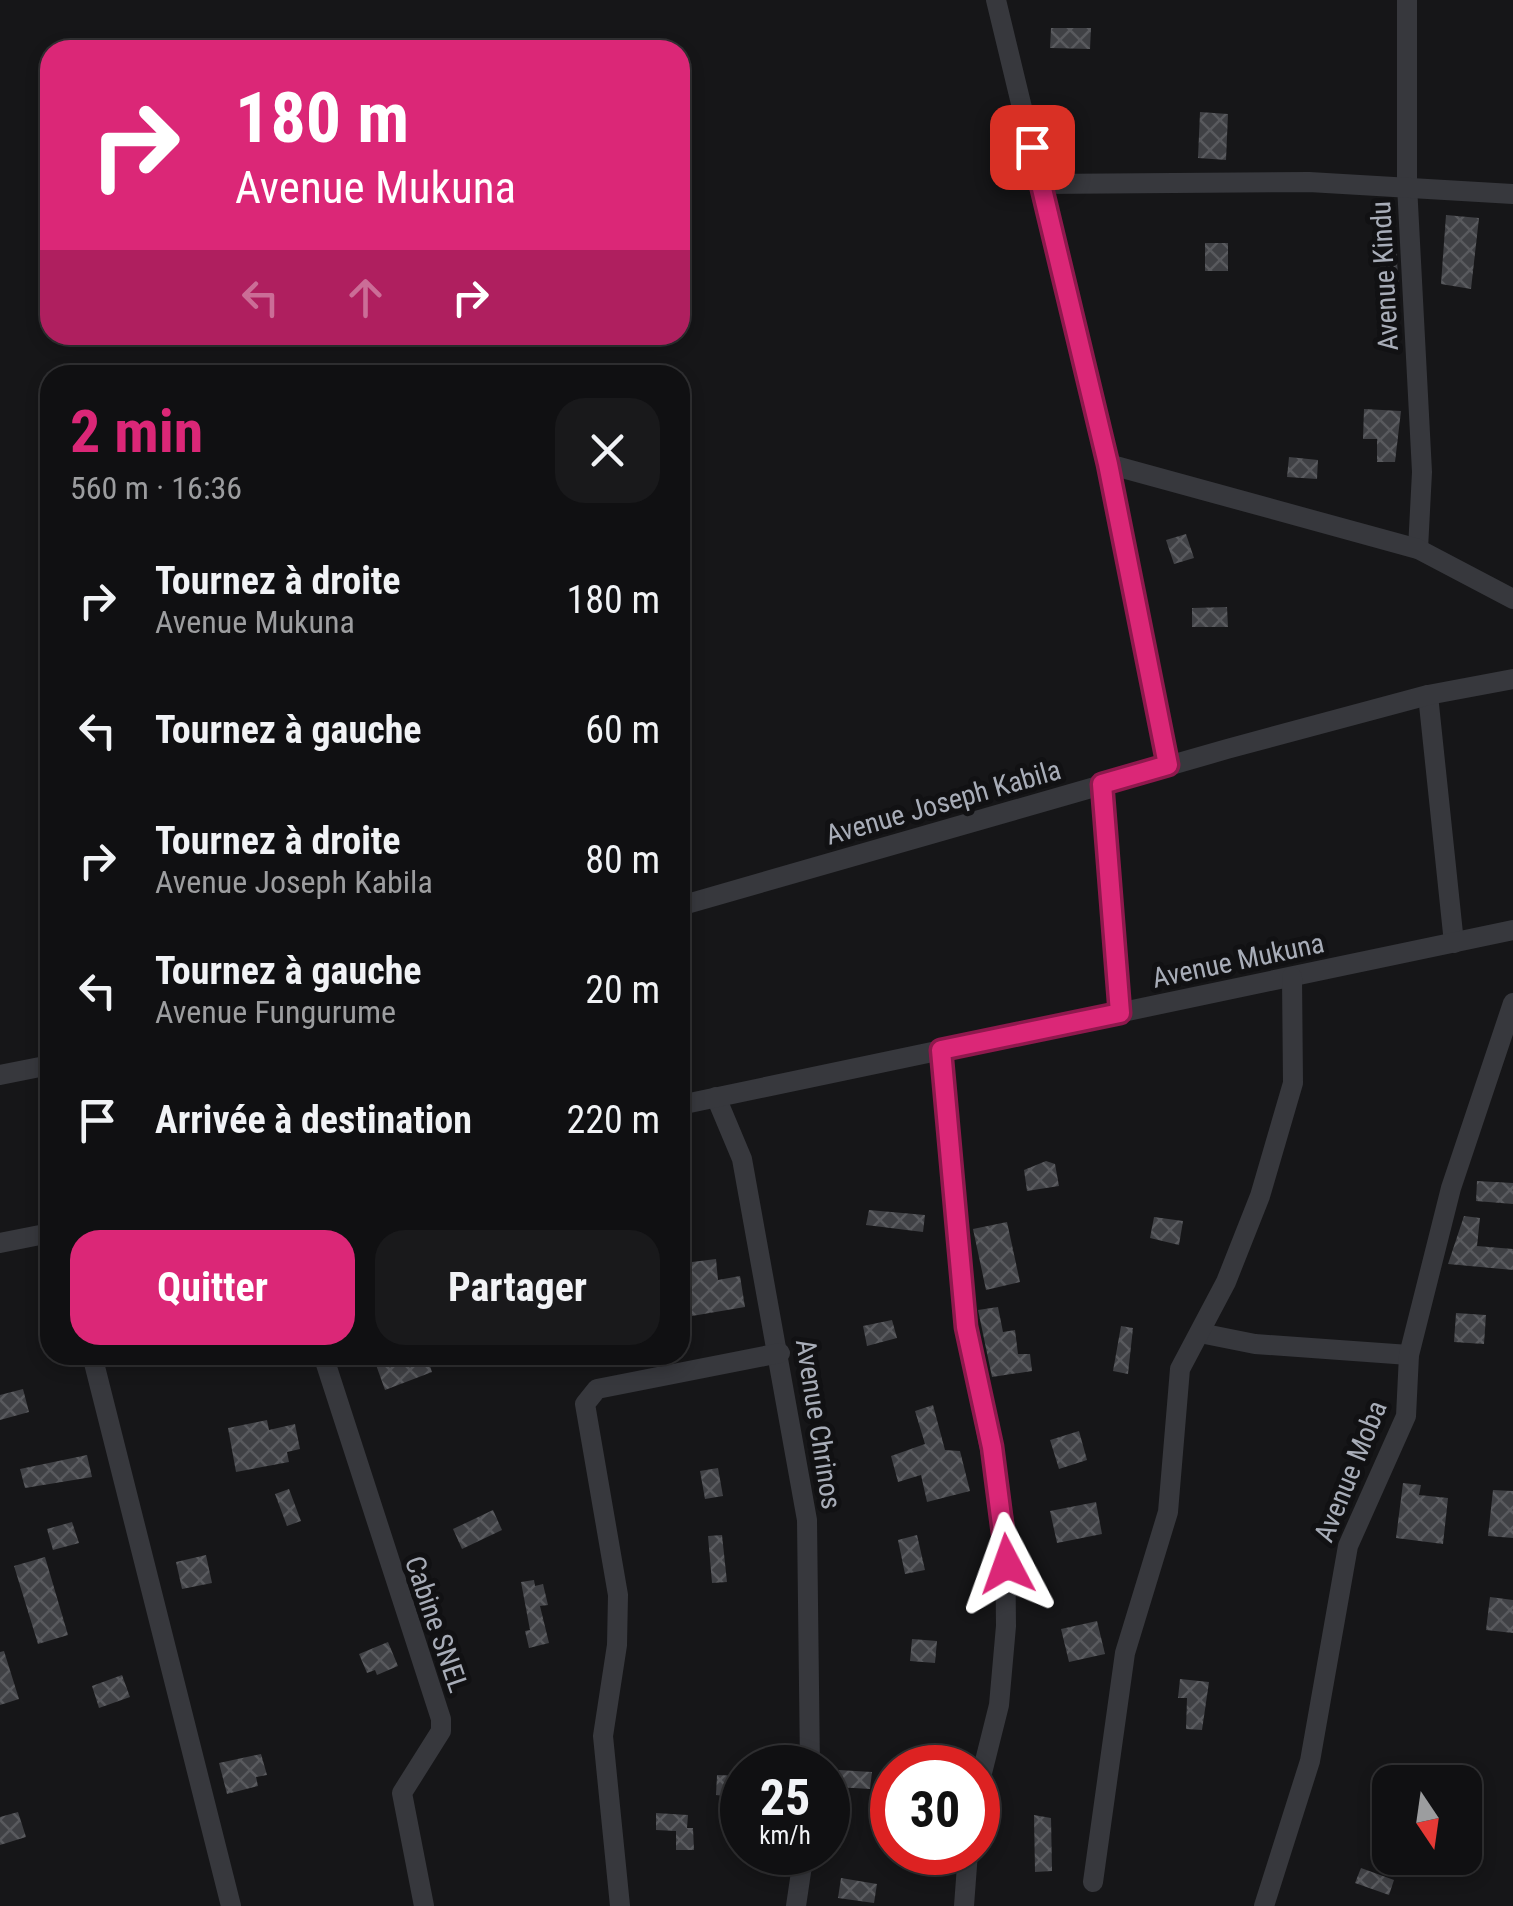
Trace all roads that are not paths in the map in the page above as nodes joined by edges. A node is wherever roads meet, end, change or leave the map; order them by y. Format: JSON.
{"nodes":[{"id":1,"x":996,"y":0,"type":"edge"},
{"id":2,"x":1406,"y":0,"type":"edge"},
{"id":3,"x":1041,"y":184,"type":"junction"},
{"id":4,"x":1407,"y":185,"type":"junction"},
{"id":5,"x":1513,"y":194,"type":"edge"},
{"id":6,"x":1108,"y":464,"type":"junction"},
{"id":7,"x":1418,"y":549,"type":"junction"},
{"id":8,"x":1513,"y":599,"type":"edge"},
{"id":9,"x":1513,"y":680,"type":"edge"},
{"id":10,"x":1428,"y":694,"type":"junction"},
{"id":11,"x":1168,"y":765,"type":"junction"},
{"id":12,"x":1102,"y":784,"type":"junction"},
{"id":13,"x":690,"y":903,"type":"edge"},
{"id":14,"x":1513,"y":930,"type":"edge"},
{"id":15,"x":1454,"y":943,"type":"junction"},
{"id":16,"x":1292,"y":977,"type":"junction"},
{"id":17,"x":1513,"y":1003,"type":"edge"},
{"id":18,"x":1120,"y":1013,"type":"junction"},
{"id":19,"x":941,"y":1050,"type":"junction"},
{"id":20,"x":40,"y":1067,"type":"edge"},
{"id":21,"x":0,"y":1075,"type":"edge"},
{"id":22,"x":716,"y":1097,"type":"junction"},
{"id":23,"x":690,"y":1103,"type":"edge"},
{"id":24,"x":40,"y":1235,"type":"edge"},
{"id":25,"x":0,"y":1243,"type":"edge"},
{"id":26,"x":1200,"y":1333,"type":"junction"},
{"id":27,"x":780,"y":1353,"type":"junction"},
{"id":28,"x":1409,"y":1354,"type":"junction"},
{"id":29,"x":95,"y":1365,"type":"edge"},
{"id":30,"x":325,"y":1365,"type":"edge"},
{"id":31,"x":810,"y":1745,"type":"edge"},
{"id":32,"x":989,"y":1745,"type":"edge"},
{"id":33,"x":801,"y":1875,"type":"edge"},
{"id":34,"x":966,"y":1875,"type":"edge"},
{"id":35,"x":1094,"y":1882,"type":"dead end"},
{"id":36,"x":231,"y":1906,"type":"edge"},
{"id":37,"x":424,"y":1906,"type":"edge"},
{"id":38,"x":620,"y":1906,"type":"edge"},
{"id":39,"x":796,"y":1906,"type":"edge"},
{"id":40,"x":964,"y":1906,"type":"edge"},
{"id":41,"x":1264,"y":1906,"type":"edge"}],
"edges":[{"from":1,"to":3,"type":"street"},
{"from":2,"to":4,"type":"street","name":"Avenue Kindu"},
{"from":3,"to":4,"type":"street"},
{"from":3,"to":6,"type":"street"},
{"from":4,"to":5,"type":"street"},
{"from":4,"to":7,"type":"street","name":"Avenue Kindu"},
{"from":6,"to":7,"type":"street"},
{"from":6,"to":11,"type":"street"},
{"from":7,"to":8,"type":"street"},
{"from":9,"to":10,"type":"street","name":"Avenue Joseph Kabila"},
{"from":10,"to":11,"type":"street","name":"Avenue Joseph Kabila"},
{"from":10,"to":15,"type":"street"},
{"from":11,"to":12,"type":"street","name":"Avenue Joseph Kabila"},
{"from":12,"to":13,"type":"street","name":"Avenue Joseph Kabila"},
{"from":12,"to":18,"type":"street"},
{"from":14,"to":15,"type":"street","name":"Avenue Mukuna"},
{"from":15,"to":16,"type":"street","name":"Avenue Mukuna"},
{"from":16,"to":18,"type":"street","name":"Avenue Mukuna"},
{"from":16,"to":26,"type":"street"},
{"from":17,"to":28,"type":"street","name":"Avenue Moba"},
{"from":18,"to":19,"type":"street","name":"Avenue Mukuna"},
{"from":19,"to":22,"type":"street","name":"Avenue Mukuna"},
{"from":19,"to":32,"type":"street"},
{"from":20,"to":21,"type":"street"},
{"from":22,"to":23,"type":"street","name":"Avenue Mukuna"},
{"from":22,"to":27,"type":"street","name":"Avenue Chrinos"},
{"from":24,"to":25,"type":"street"},
{"from":26,"to":28,"type":"street"},
{"from":26,"to":35,"type":"street"},
{"from":27,"to":31,"type":"street","name":"Avenue Chrinos"},
{"from":27,"to":38,"type":"street"},
{"from":28,"to":41,"type":"street","name":"Avenue Moba"},
{"from":29,"to":36,"type":"street"},
{"from":30,"to":37,"type":"street","name":"Cabine SNEL"},
{"from":33,"to":39,"type":"street"},
{"from":34,"to":40,"type":"street"}]}
